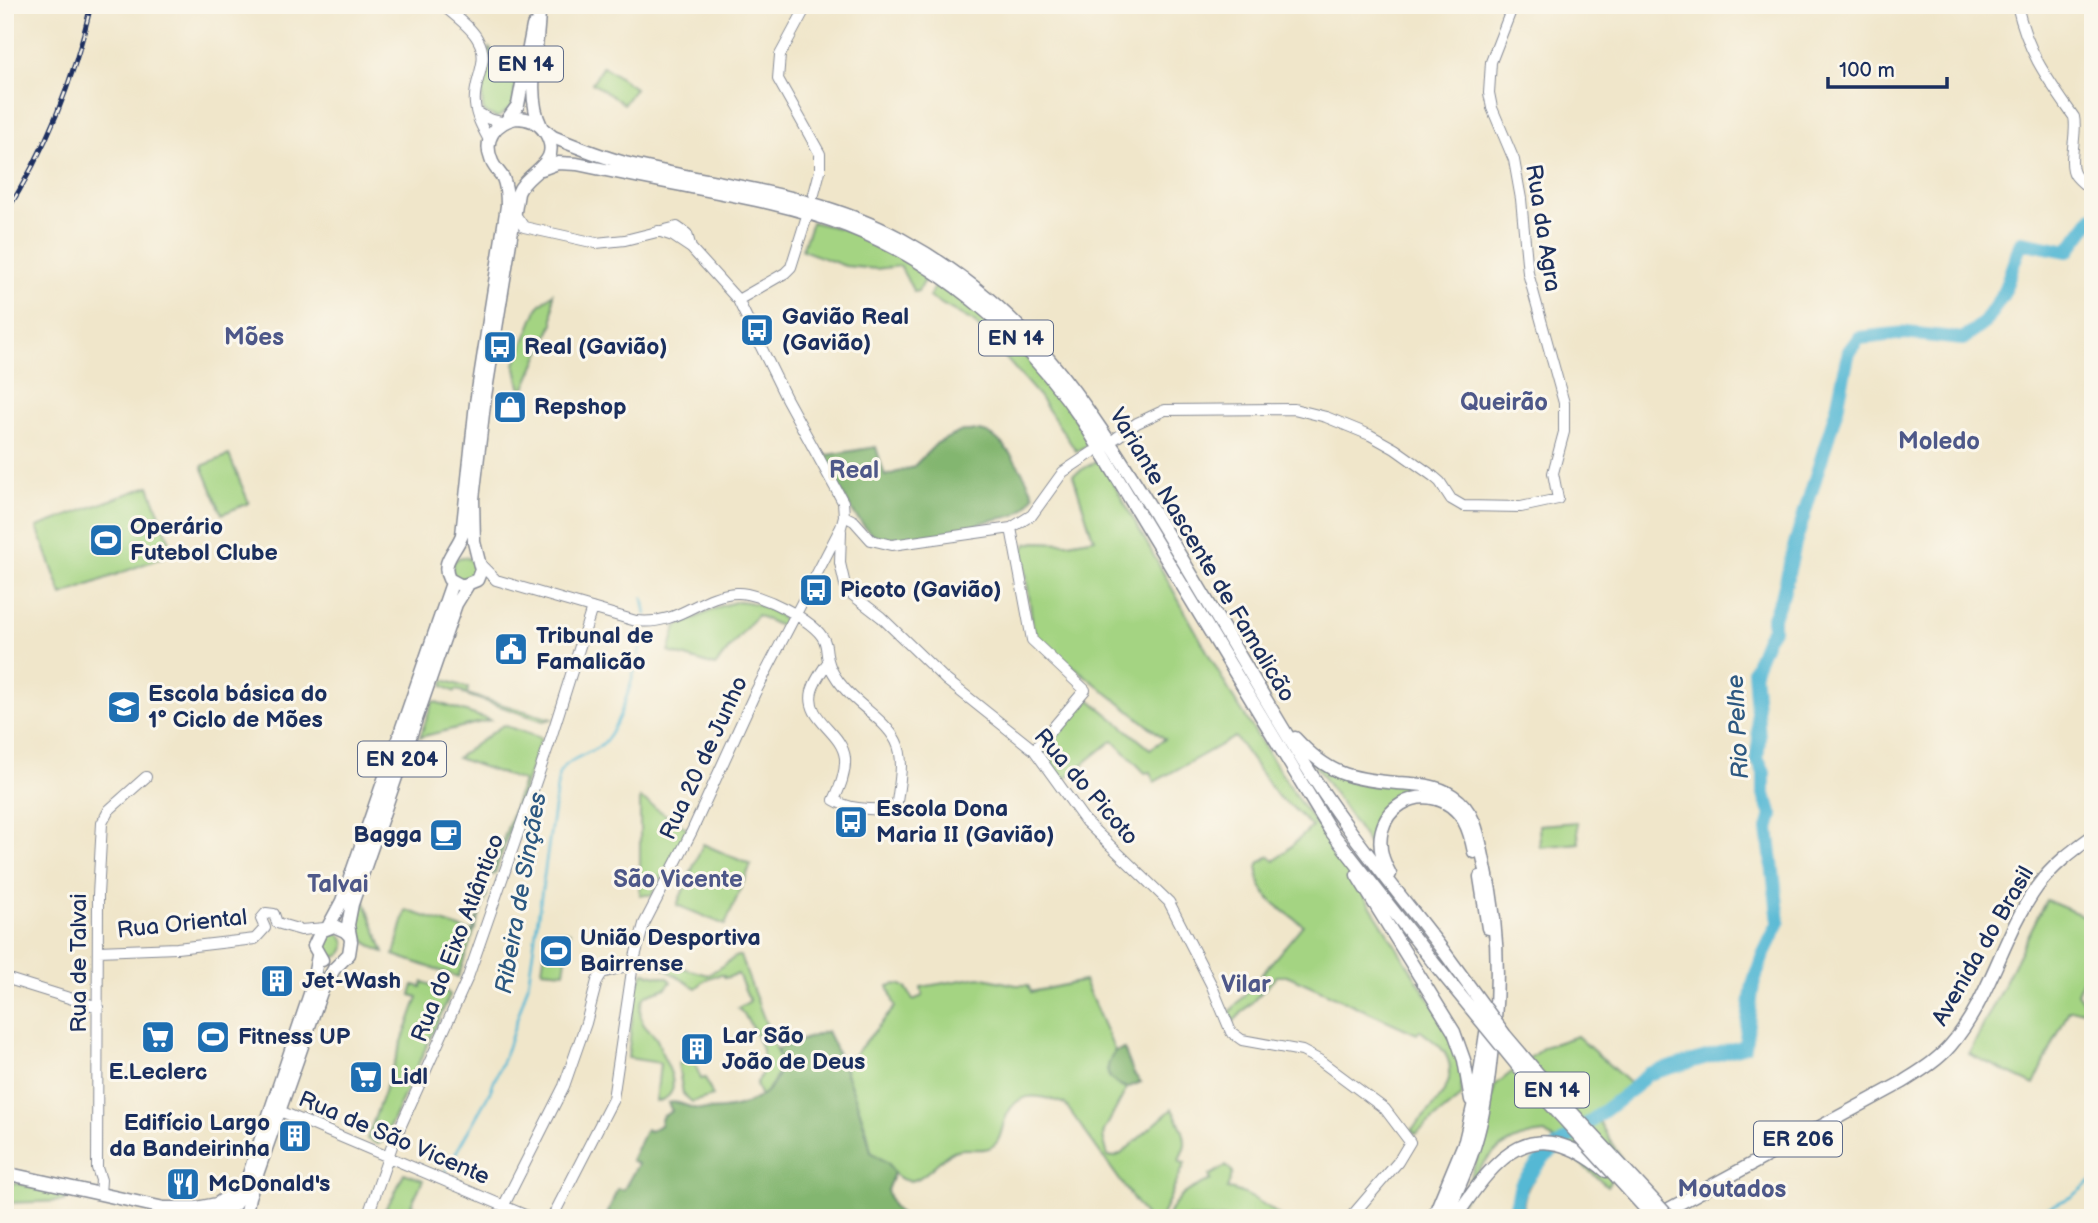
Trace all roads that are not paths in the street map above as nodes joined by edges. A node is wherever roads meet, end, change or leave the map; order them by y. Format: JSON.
{"nodes":[{"id":1,"x":443,"y":5,"type":"edge"},
{"id":2,"x":539,"y":5,"type":"edge"},
{"id":3,"x":807,"y":5,"type":"edge"},
{"id":4,"x":1459,"y":5,"type":"edge"},
{"id":5,"x":2017,"y":5,"type":"edge"},
{"id":6,"x":476,"y":111,"type":"junction"},
{"id":7,"x":504,"y":121,"type":"junction"},
{"id":8,"x":542,"y":128,"type":"junction"},
{"id":9,"x":489,"y":140,"type":"junction"},
{"id":10,"x":498,"y":171,"type":"junction"},
{"id":11,"x":537,"y":172,"type":"junction"},
{"id":12,"x":2093,"y":192,"type":"edge"},
{"id":13,"x":814,"y":194,"type":"dead end"},
{"id":14,"x":514,"y":213,"type":"junction"},
{"id":15,"x":806,"y":219,"type":"dead end"},
{"id":16,"x":523,"y":227,"type":"junction"},
{"id":17,"x":511,"y":236,"type":"junction"},
{"id":18,"x":738,"y":300,"type":"junction"},
{"id":19,"x":1116,"y":438,"type":"dead end"},
{"id":20,"x":1093,"y":452,"type":"dead end"},
{"id":21,"x":843,"y":522,"type":"junction"},
{"id":22,"x":1011,"y":528,"type":"junction"},
{"id":23,"x":830,"y":549,"type":"junction"},
{"id":24,"x":453,"y":554,"type":"junction"},
{"id":25,"x":480,"y":562,"type":"junction"},
{"id":26,"x":840,"y":563,"type":"junction"},
{"id":27,"x":496,"y":580,"type":"junction"},
{"id":28,"x":452,"y":583,"type":"junction"},
{"id":29,"x":470,"y":585,"type":"junction"},
{"id":30,"x":592,"y":608,"type":"junction"},
{"id":31,"x":795,"y":615,"type":"junction"},
{"id":32,"x":828,"y":662,"type":"junction"},
{"id":33,"x":1278,"y":719,"type":"junction"},
{"id":34,"x":1034,"y":750,"type":"junction"},
{"id":35,"x":146,"y":776,"type":"dead end"},
{"id":36,"x":1330,"y":830,"type":"junction"},
{"id":37,"x":2093,"y":836,"type":"edge"},
{"id":38,"x":1414,"y":913,"type":"junction"},
{"id":39,"x":326,"y":928,"type":"junction"},
{"id":40,"x":301,"y":930,"type":"junction"},
{"id":41,"x":349,"y":935,"type":"junction"},
{"id":42,"x":98,"y":951,"type":"junction"},
{"id":43,"x":317,"y":954,"type":"junction"},
{"id":44,"x":342,"y":961,"type":"junction"},
{"id":45,"x":633,"y":964,"type":"junction"},
{"id":46,"x":5,"y":978,"type":"edge"},
{"id":47,"x":98,"y":1007,"type":"junction"},
{"id":48,"x":1488,"y":1046,"type":"junction"},
{"id":49,"x":280,"y":1111,"type":"junction"},
{"id":50,"x":1472,"y":1115,"type":"junction"},
{"id":51,"x":388,"y":1157,"type":"junction"},
{"id":52,"x":1462,"y":1167,"type":"junction"},
{"id":53,"x":5,"y":1173,"type":"edge"},
{"id":54,"x":246,"y":1180,"type":"junction"},
{"id":55,"x":1622,"y":1185,"type":"junction"},
{"id":56,"x":95,"y":1193,"type":"junction"},
{"id":57,"x":504,"y":1205,"type":"junction"},
{"id":58,"x":164,"y":1208,"type":"junction"},
{"id":59,"x":196,"y":1208,"type":"junction"},
{"id":60,"x":216,"y":1217,"type":"edge"},
{"id":61,"x":183,"y":1218,"type":"edge"},
{"id":62,"x":233,"y":1218,"type":"edge"},
{"id":63,"x":245,"y":1218,"type":"edge"},
{"id":64,"x":367,"y":1218,"type":"edge"},
{"id":65,"x":532,"y":1218,"type":"edge"},
{"id":66,"x":552,"y":1218,"type":"edge"},
{"id":67,"x":1350,"y":1218,"type":"edge"},
{"id":68,"x":1433,"y":1218,"type":"edge"},
{"id":69,"x":1445,"y":1218,"type":"edge"},
{"id":70,"x":1455,"y":1218,"type":"edge"},
{"id":71,"x":1653,"y":1218,"type":"edge"},
{"id":72,"x":1670,"y":1218,"type":"edge"}],
"edges":[{"from":1,"to":6,"type":"street"},
{"from":2,"to":7,"type":"main road","number":"EN 14"},
{"from":2,"to":8,"type":"main road","number":"EN 14"},
{"from":3,"to":13,"type":"street"},
{"from":4,"to":19,"type":"street","name":"Rua da Agra"},
{"from":5,"to":12,"type":"street"},
{"from":6,"to":7,"type":"street"},
{"from":6,"to":9,"type":"street"},
{"from":7,"to":8,"type":"main road","number":"EN 14"},
{"from":7,"to":9,"type":"main road","number":"EN 14"},
{"from":8,"to":11,"type":"main road","number":"EN 14"},
{"from":8,"to":33,"type":"main road","name":"Variante Nascente de Famalicão","number":"EN 14"},
{"from":9,"to":10,"type":"main road"},
{"from":10,"to":11,"type":"main road","number":"EN 14"},
{"from":10,"to":24,"type":"main road","number":"EN 204"},
{"from":11,"to":14,"type":"main road"},
{"from":11,"to":36,"type":"main road","name":"Variante Nascente de Famalicão","number":"EN 14"},
{"from":14,"to":16,"type":"street"},
{"from":14,"to":17,"type":"main road"},
{"from":15,"to":18,"type":"street"},
{"from":16,"to":17,"type":"street"},
{"from":16,"to":18,"type":"street"},
{"from":17,"to":25,"type":"main road"},
{"from":18,"to":21,"type":"street"},
{"from":20,"to":22,"type":"street"},
{"from":21,"to":22,"type":"street"},
{"from":21,"to":23,"type":"street","name":"Rua 20 de Junho"},
{"from":21,"to":26,"type":"street","name":"Rua do Picoto"},
{"from":22,"to":34,"type":"street"},
{"from":23,"to":26,"type":"street","name":"Rua do Picoto"},
{"from":23,"to":31,"type":"street","name":"Rua 20 de Junho"},
{"from":24,"to":25,"type":"main road"},
{"from":24,"to":28,"type":"main road","number":"EN 204"},
{"from":25,"to":27,"type":"street"},
{"from":25,"to":29,"type":"main road","number":"EN 204"},
{"from":26,"to":34,"type":"street","name":"Rua do Picoto"},
{"from":27,"to":29,"type":"street"},
{"from":27,"to":30,"type":"street"},
{"from":28,"to":29,"type":"main road"},
{"from":28,"to":39,"type":"main road","number":"EN 204"},
{"from":29,"to":41,"type":"main road","number":"EN 204"},
{"from":30,"to":31,"type":"street"},
{"from":30,"to":51,"type":"street","name":"Rua do Eixo Atlântico"},
{"from":31,"to":32,"type":"street"},
{"from":31,"to":45,"type":"street","name":"Rua 20 de Junho"},
{"from":32,"to":32,"type":"street"},
{"from":33,"to":38,"type":"main road","name":"Variante Nascente de Famalicão","number":"EN 14"},
{"from":33,"to":48,"type":"main road"},
{"from":34,"to":67,"type":"street","name":"Rua do Picoto"},
{"from":35,"to":42,"type":"street","name":"Rua de Talvai"},
{"from":36,"to":50,"type":"main road"},
{"from":36,"to":55,"type":"main road","name":"Variante Nascente de Famalicão","number":"EN 14","bridge":true},
{"from":37,"to":71,"type":"main road","name":"Avenida do Brasil","number":"ER 206"},
{"from":38,"to":48,"type":"main road"},
{"from":38,"to":72,"type":"main road","name":"Variante Nascente de Famalicão","number":"EN 14","bridge":true},
{"from":39,"to":40,"type":"street"},
{"from":39,"to":41,"type":"main road"},
{"from":39,"to":43,"type":"main road","number":"EN 204"},
{"from":40,"to":42,"type":"street","name":"Rua Oriental"},
{"from":40,"to":43,"type":"street"},
{"from":41,"to":44,"type":"main road","number":"EN 204"},
{"from":42,"to":47,"type":"street","name":"Rua de Talvai"},
{"from":43,"to":44,"type":"main road"},
{"from":43,"to":54,"type":"main road","number":"EN 204"},
{"from":44,"to":49,"type":"main road","number":"EN 204"},
{"from":45,"to":57,"type":"street"},
{"from":45,"to":66,"type":"street","name":"Rua 20 de Junho"},
{"from":46,"to":47,"type":"street"},
{"from":47,"to":56,"type":"street","name":"Rua de Talvai"},
{"from":48,"to":50,"type":"main road"},
{"from":48,"to":52,"type":"main road"},
{"from":49,"to":51,"type":"street","name":"Rua de São Vicente"},
{"from":49,"to":63,"type":"main road","number":"EN 204"},
{"from":50,"to":52,"type":"main road"},
{"from":51,"to":57,"type":"street","name":"Rua de São Vicente"},
{"from":51,"to":64,"type":"street","name":"Rua do Eixo Atlântico"},
{"from":52,"to":68,"type":"main road"},
{"from":52,"to":69,"type":"main road"},
{"from":53,"to":56,"type":"main road"},
{"from":54,"to":59,"type":"main road"},
{"from":54,"to":60,"type":"main road"},
{"from":55,"to":70,"type":"main road","bridge":true},
{"from":55,"to":71,"type":"main road","name":"Variante Nascente de Famalicão","number":"EN 14","bridge":true},
{"from":56,"to":58,"type":"main road"},
{"from":57,"to":65,"type":"street","name":"Rua de São Vicente"},
{"from":58,"to":59,"type":"main road"},
{"from":58,"to":61,"type":"main road"},
{"from":59,"to":60,"type":"main road"},
{"from":60,"to":62,"type":"main road"}]}
